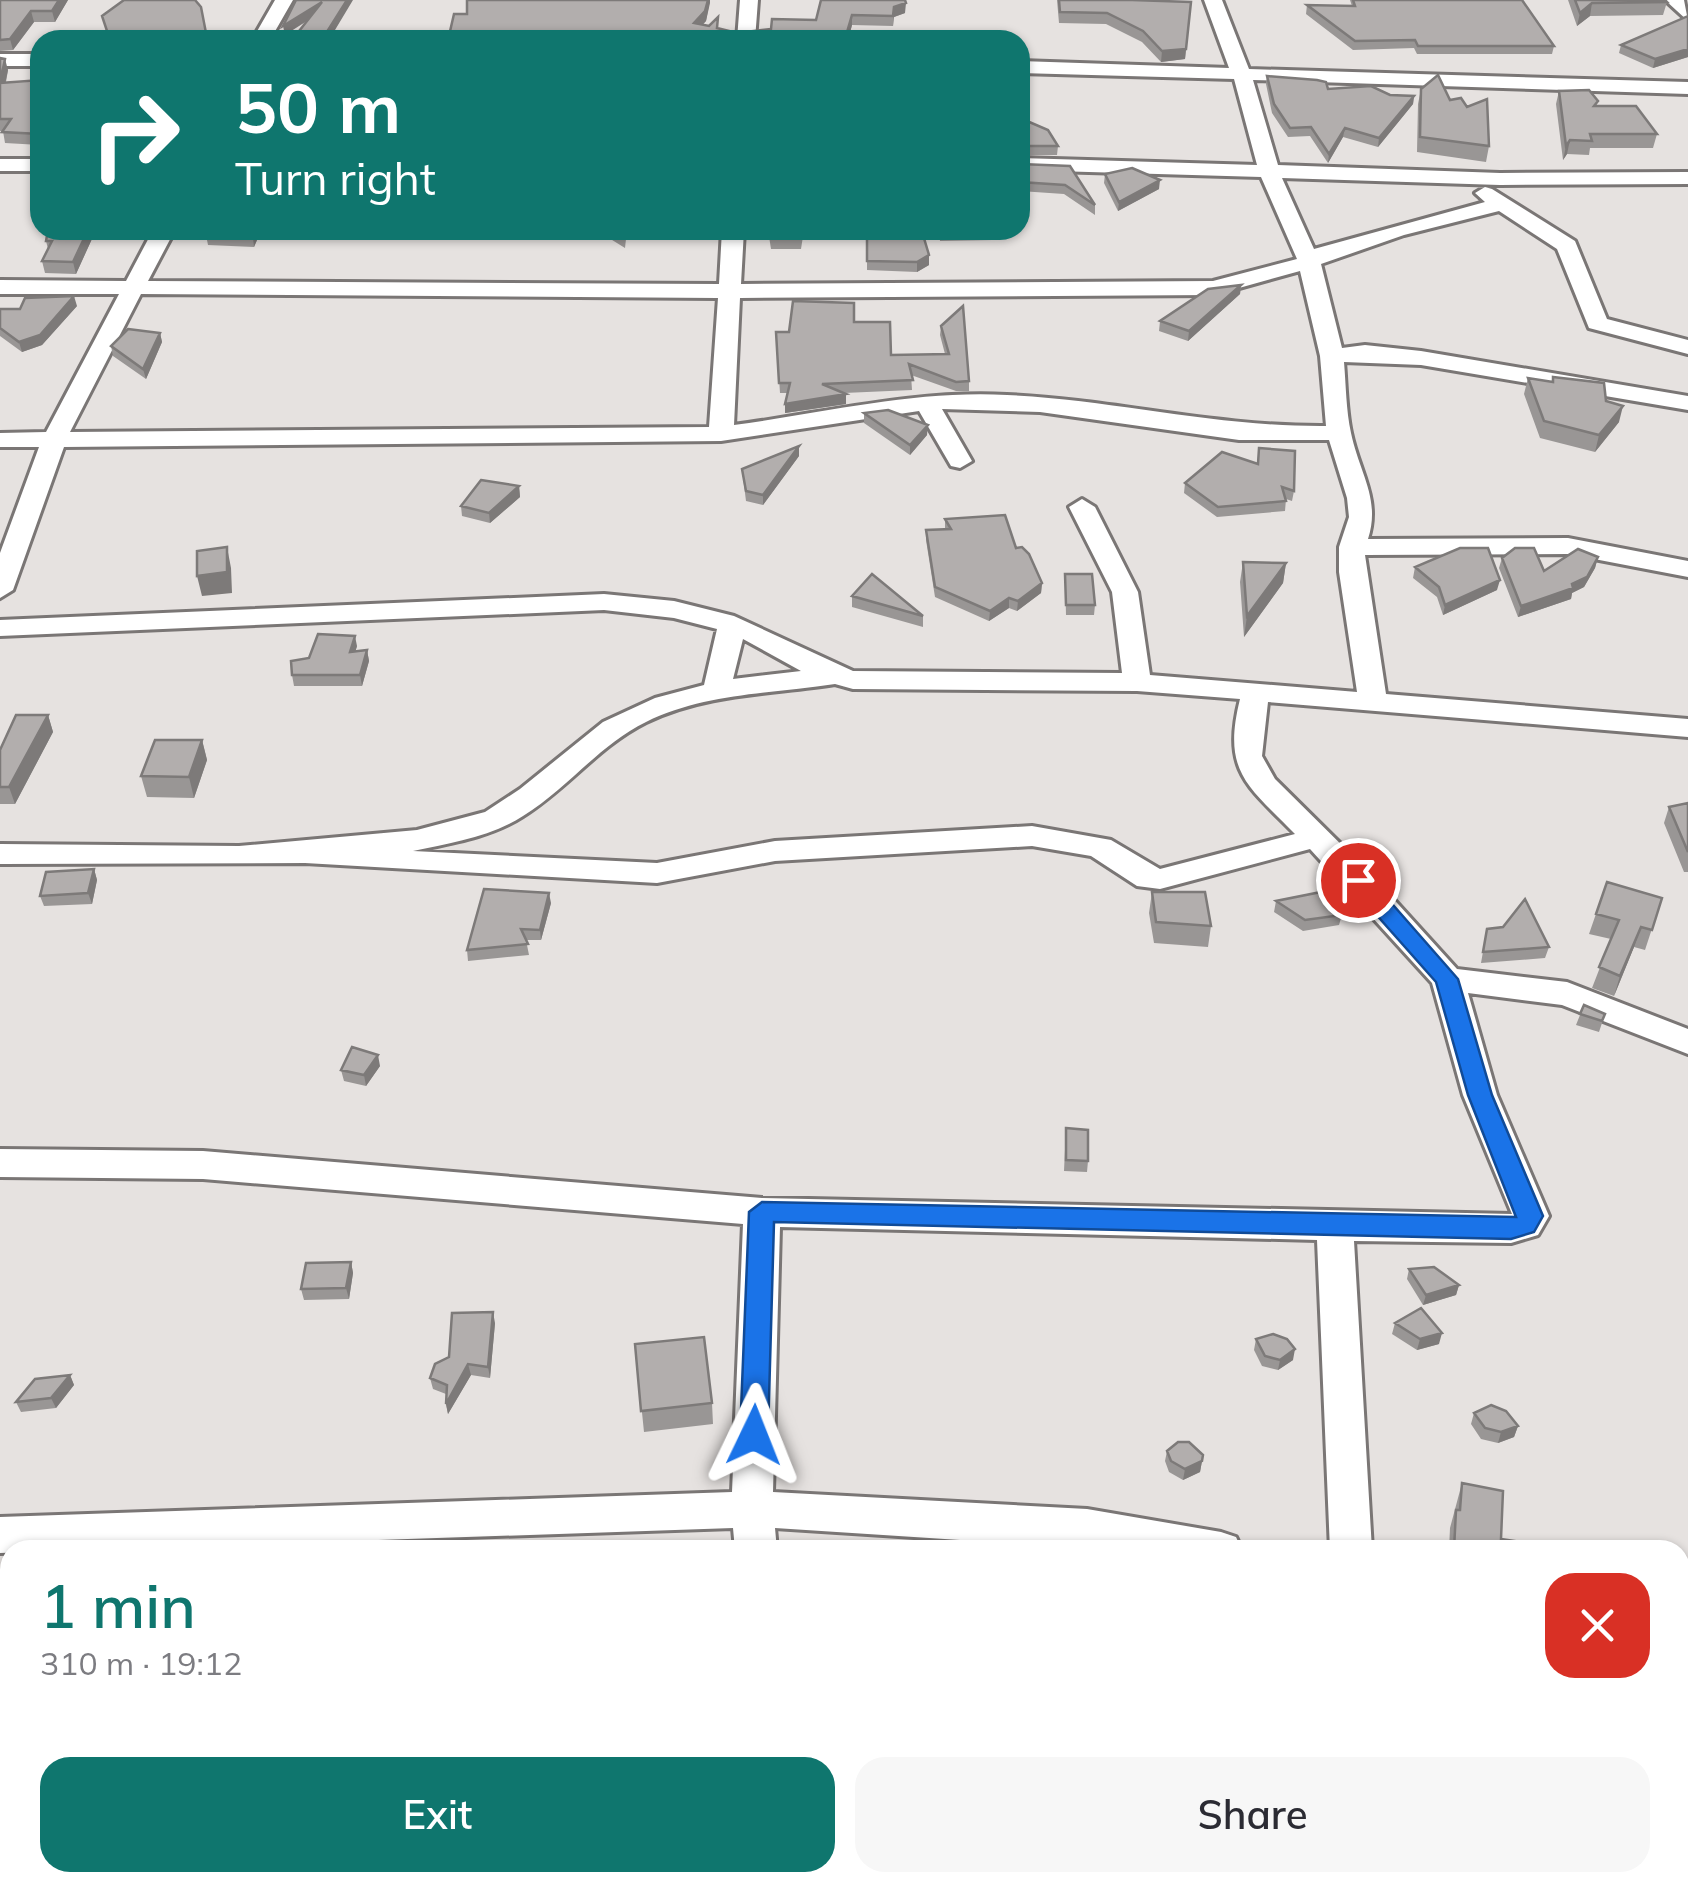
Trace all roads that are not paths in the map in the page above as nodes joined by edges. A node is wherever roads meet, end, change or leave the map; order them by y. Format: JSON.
{"nodes":[{"id":1,"x":284,"y":0,"type":"edge"},
{"id":2,"x":749,"y":0,"type":"edge"},
{"id":3,"x":1213,"y":0,"type":"edge"},
{"id":4,"x":1674,"y":0,"type":"edge"},
{"id":5,"x":1688,"y":16,"type":"edge"},
{"id":6,"x":266,"y":30,"type":"edge"},
{"id":7,"x":747,"y":30,"type":"edge"},
{"id":8,"x":0,"y":60,"type":"edge"},
{"id":9,"x":30,"y":60,"type":"edge"},
{"id":10,"x":1030,"y":68,"type":"edge"},
{"id":11,"x":1241,"y":71,"type":"junction"},
{"id":12,"x":1688,"y":88,"type":"edge"},
{"id":13,"x":1030,"y":164,"type":"edge"},
{"id":14,"x":0,"y":165,"type":"edge"},
{"id":15,"x":30,"y":165,"type":"edge"},
{"id":16,"x":1269,"y":171,"type":"junction"},
{"id":17,"x":1471,"y":178,"type":"junction"},
{"id":18,"x":1688,"y":178,"type":"edge"},
{"id":19,"x":1504,"y":204,"type":"junction"},
{"id":20,"x":159,"y":240,"type":"edge"},
{"id":21,"x":733,"y":240,"type":"edge"},
{"id":22,"x":1308,"y":262,"type":"junction"},
{"id":23,"x":0,"y":287,"type":"edge"},
{"id":24,"x":133,"y":288,"type":"junction"},
{"id":25,"x":728,"y":291,"type":"junction"},
{"id":26,"x":1322,"y":314,"type":"junction"},
{"id":27,"x":1688,"y":347,"type":"edge"},
{"id":28,"x":1332,"y":356,"type":"junction"},
{"id":29,"x":1421,"y":358,"type":"junction"},
{"id":30,"x":1688,"y":378,"type":"edge"},
{"id":31,"x":1680,"y":402,"type":"edge"},
{"id":32,"x":926,"y":403,"type":"junction"},
{"id":33,"x":1339,"y":433,"type":"junction"},
{"id":34,"x":722,"y":434,"type":"junction"},
{"id":35,"x":0,"y":440,"type":"edge"},
{"id":36,"x":54,"y":440,"type":"junction"},
{"id":37,"x":960,"y":460,"type":"dead end"},
{"id":38,"x":1082,"y":507,"type":"dead end"},
{"id":39,"x":1352,"y":547,"type":"junction"},
{"id":40,"x":1688,"y":568,"type":"edge"},
{"id":41,"x":0,"y":590,"type":"edge"},
{"id":42,"x":732,"y":625,"type":"junction"},
{"id":43,"x":0,"y":628,"type":"edge"},
{"id":44,"x":832,"y":676,"type":"junction"},
{"id":45,"x":1137,"y":682,"type":"junction"},
{"id":46,"x":717,"y":689,"type":"junction"},
{"id":47,"x":1256,"y":690,"type":"junction"},
{"id":48,"x":1373,"y":702,"type":"junction"},
{"id":49,"x":1688,"y":728,"type":"edge"},
{"id":50,"x":520,"y":810,"type":"junction"},
{"id":51,"x":1316,"y":838,"type":"junction"},
{"id":52,"x":0,"y":854,"type":"edge"},
{"id":53,"x":315,"y":856,"type":"junction"},
{"id":54,"x":508,"y":867,"type":"junction"},
{"id":55,"x":1447,"y":979,"type":"junction"},
{"id":56,"x":1688,"y":1042,"type":"edge"},
{"id":57,"x":0,"y":1163,"type":"edge"},
{"id":58,"x":762,"y":1212,"type":"junction"},
{"id":59,"x":1335,"y":1226,"type":"junction"},
{"id":60,"x":754,"y":1530,"type":"edge"},
{"id":61,"x":0,"y":1535,"type":"edge"},
{"id":62,"x":1163,"y":1540,"type":"edge"},
{"id":63,"x":1351,"y":1540,"type":"edge"}],
"edges":[{"from":1,"to":6,"type":"street"},
{"from":2,"to":7,"type":"street"},
{"from":3,"to":11,"type":"street"},
{"from":4,"to":5,"type":"street"},
{"from":8,"to":9,"type":"street"},
{"from":10,"to":11,"type":"street"},
{"from":11,"to":12,"type":"street"},
{"from":11,"to":16,"type":"street"},
{"from":13,"to":16,"type":"street"},
{"from":14,"to":15,"type":"street"},
{"from":16,"to":17,"type":"street"},
{"from":16,"to":22,"type":"street"},
{"from":17,"to":18,"type":"street"},
{"from":17,"to":19,"type":"street"},
{"from":19,"to":22,"type":"street"},
{"from":19,"to":27,"type":"street"},
{"from":20,"to":24,"type":"street"},
{"from":21,"to":25,"type":"street"},
{"from":22,"to":25,"type":"street"},
{"from":22,"to":26,"type":"street"},
{"from":23,"to":24,"type":"street"},
{"from":24,"to":25,"type":"street"},
{"from":24,"to":36,"type":"street"},
{"from":25,"to":34,"type":"street"},
{"from":26,"to":28,"type":"street"},
{"from":26,"to":29,"type":"street"},
{"from":28,"to":29,"type":"street"},
{"from":28,"to":33,"type":"street"},
{"from":29,"to":31,"type":"street"},
{"from":30,"to":31,"type":"street"},
{"from":32,"to":33,"type":"street"},
{"from":32,"to":34,"type":"street"},
{"from":32,"to":37,"type":"street"},
{"from":33,"to":39,"type":"street"},
{"from":34,"to":36,"type":"street"},
{"from":35,"to":36,"type":"street"},
{"from":36,"to":41,"type":"street"},
{"from":38,"to":45,"type":"street"},
{"from":39,"to":40,"type":"street"},
{"from":39,"to":48,"type":"street"},
{"from":42,"to":43,"type":"street"},
{"from":42,"to":44,"type":"street"},
{"from":42,"to":46,"type":"street"},
{"from":44,"to":45,"type":"street"},
{"from":44,"to":46,"type":"street"},
{"from":45,"to":47,"type":"street"},
{"from":46,"to":50,"type":"street"},
{"from":47,"to":48,"type":"street"},
{"from":47,"to":51,"type":"street"},
{"from":48,"to":49,"type":"street"},
{"from":50,"to":53,"type":"street"},
{"from":50,"to":54,"type":"street"},
{"from":51,"to":54,"type":"street"},
{"from":51,"to":55,"type":"street"},
{"from":52,"to":53,"type":"street"},
{"from":53,"to":54,"type":"street"},
{"from":55,"to":56,"type":"street"},
{"from":55,"to":59,"type":"street"},
{"from":57,"to":58,"type":"street"},
{"from":58,"to":59,"type":"street"},
{"from":58,"to":60,"type":"street"},
{"from":59,"to":63,"type":"street"},
{"from":60,"to":61,"type":"street"},
{"from":60,"to":62,"type":"street"}]}
